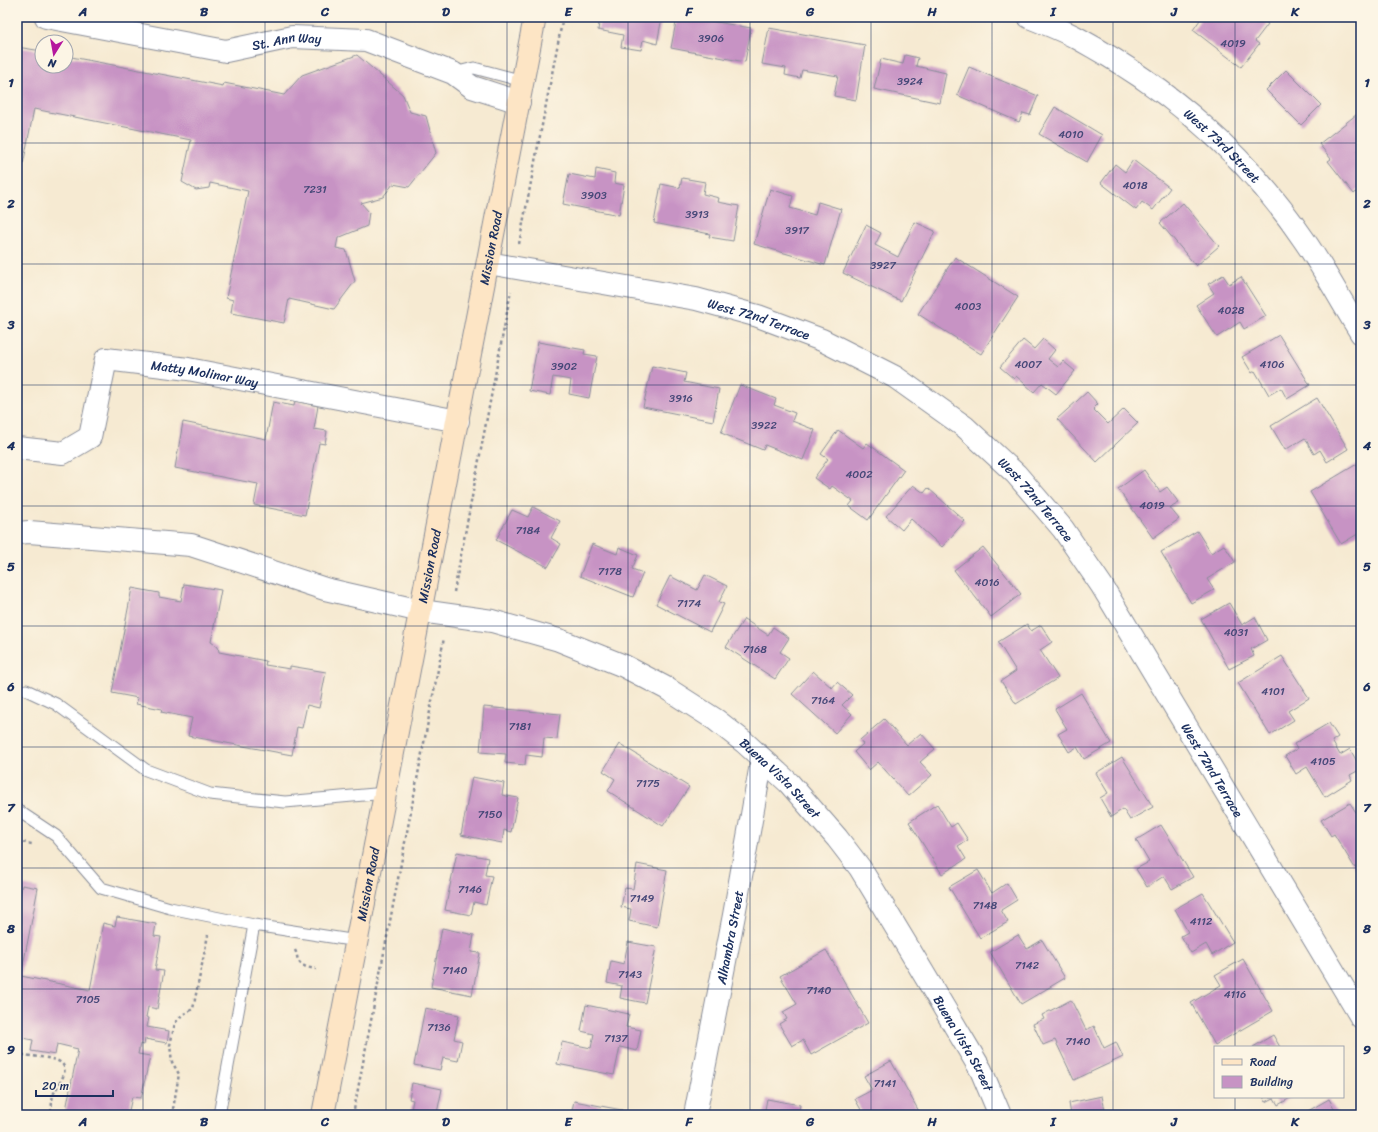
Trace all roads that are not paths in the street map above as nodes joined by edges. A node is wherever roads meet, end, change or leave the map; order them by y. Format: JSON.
{"nodes":[{"id":1,"x":46,"y":17,"type":"edge"},
{"id":2,"x":535,"y":17,"type":"edge"},
{"id":3,"x":1029,"y":17,"type":"edge"},
{"id":4,"x":453,"y":73,"type":"junction"},
{"id":5,"x":523,"y":81,"type":"junction"},
{"id":6,"x":519,"y":102,"type":"junction"},
{"id":7,"x":488,"y":263,"type":"junction"},
{"id":8,"x":1361,"y":333,"type":"edge"},
{"id":9,"x":458,"y":421,"type":"junction"},
{"id":10,"x":17,"y":448,"type":"edge"},
{"id":11,"x":17,"y":533,"type":"edge"},
{"id":12,"x":421,"y":611,"type":"junction"},
{"id":13,"x":26,"y":690,"type":"dead end"},
{"id":14,"x":762,"y":758,"type":"junction"},
{"id":15,"x":386,"y":793,"type":"junction"},
{"id":16,"x":17,"y":810,"type":"edge"},
{"id":17,"x":254,"y":925,"type":"junction"},
{"id":18,"x":357,"y":941,"type":"junction"},
{"id":19,"x":1361,"y":1018,"type":"edge"},
{"id":20,"x":219,"y":1115,"type":"edge"},
{"id":21,"x":323,"y":1115,"type":"edge"},
{"id":22,"x":695,"y":1115,"type":"edge"},
{"id":23,"x":1000,"y":1115,"type":"edge"}],
"edges":[{"from":1,"to":4,"type":"street","name":"St. Ann Way"},
{"from":2,"to":5,"type":"main road","name":"Mission Road"},
{"from":3,"to":8,"type":"street","name":"West 73rd Street"},
{"from":4,"to":5,"type":"lane"},
{"from":4,"to":6,"type":"street","name":"St. Ann Way"},
{"from":5,"to":6,"type":"main road","name":"Mission Road"},
{"from":6,"to":7,"type":"main road","name":"Mission Road"},
{"from":7,"to":9,"type":"main road","name":"Mission Road"},
{"from":7,"to":19,"type":"street","name":"West 72nd Terrace"},
{"from":9,"to":10,"type":"street","name":"Matty Molinar Way"},
{"from":9,"to":12,"type":"main road","name":"Mission Road"},
{"from":11,"to":12,"type":"street","name":"Buena Vista Street"},
{"from":12,"to":14,"type":"street","name":"Buena Vista Street"},
{"from":12,"to":15,"type":"main road","name":"Mission Road"},
{"from":13,"to":15,"type":"lane"},
{"from":14,"to":22,"type":"street","name":"Alhambra Street"},
{"from":14,"to":23,"type":"street","name":"Buena Vista Street"},
{"from":15,"to":18,"type":"main road","name":"Mission Road"},
{"from":16,"to":17,"type":"lane"},
{"from":17,"to":18,"type":"lane"},
{"from":17,"to":20,"type":"lane"},
{"from":18,"to":21,"type":"main road","name":"Mission Road"}]}
